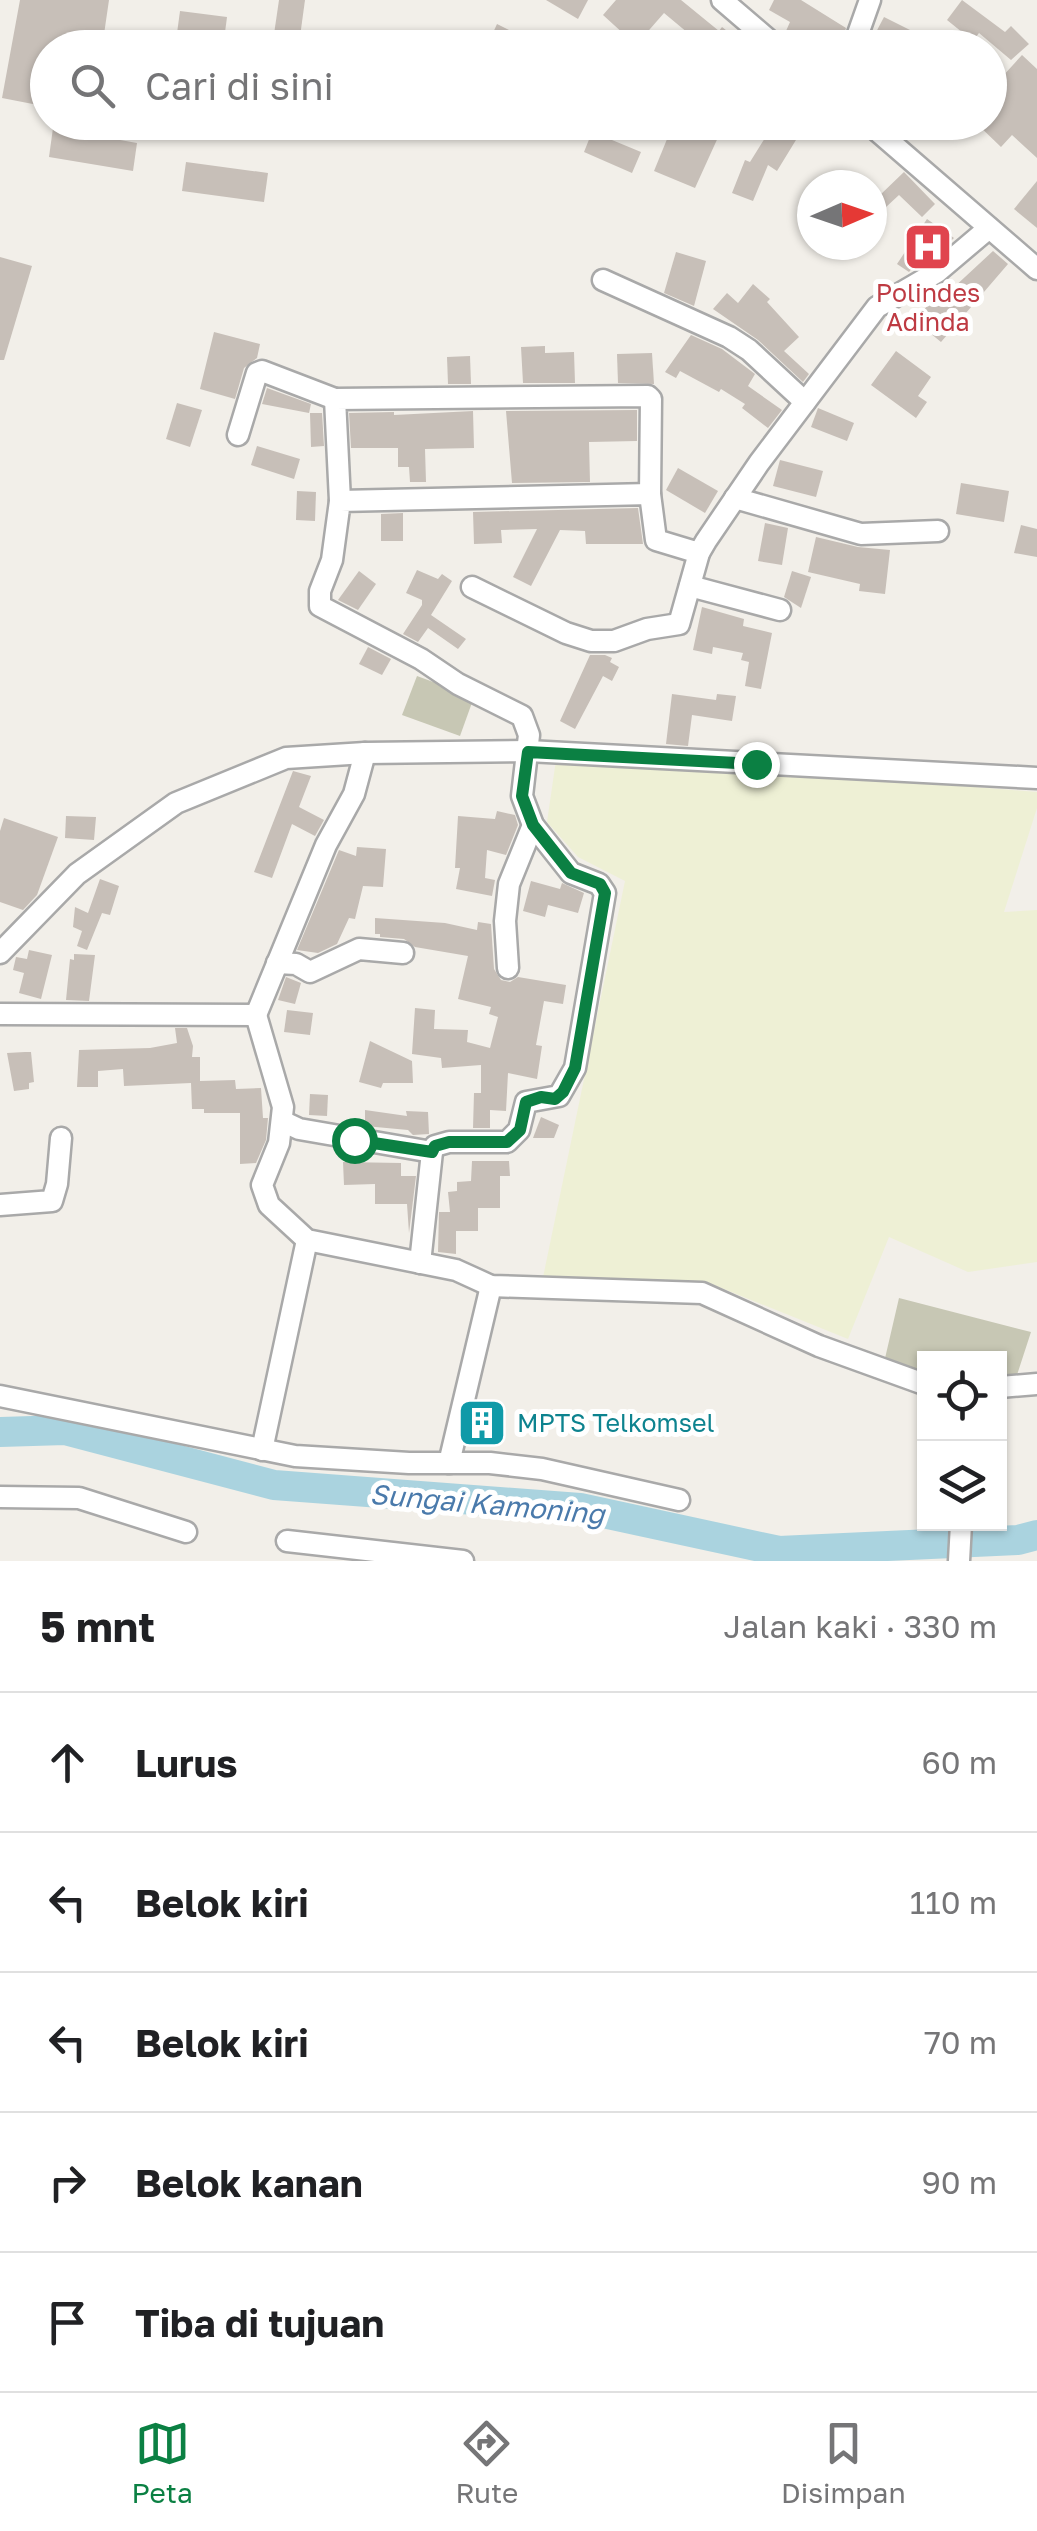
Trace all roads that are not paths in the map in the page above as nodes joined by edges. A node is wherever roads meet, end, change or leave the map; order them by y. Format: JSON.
{"nodes":[{"id":1,"x":722,"y":0,"type":"edge"},
{"id":2,"x":870,"y":0,"type":"edge"},
{"id":3,"x":757,"y":30,"type":"edge"},
{"id":4,"x":859,"y":30,"type":"edge"},
{"id":5,"x":888,"y":140,"type":"edge"},
{"id":6,"x":989,"y":228,"type":"junction"},
{"id":7,"x":1037,"y":269,"type":"edge"},
{"id":8,"x":603,"y":280,"type":"dead end"},
{"id":9,"x":335,"y":399,"type":"junction"},
{"id":10,"x":805,"y":402,"type":"junction"},
{"id":11,"x":238,"y":436,"type":"dead end"},
{"id":12,"x":650,"y":494,"type":"junction"},
{"id":13,"x":736,"y":498,"type":"junction"},
{"id":14,"x":340,"y":501,"type":"junction"},
{"id":15,"x":938,"y":531,"type":"dead end"},
{"id":16,"x":699,"y":553,"type":"junction"},
{"id":17,"x":690,"y":586,"type":"junction"},
{"id":18,"x":472,"y":587,"type":"dead end"},
{"id":19,"x":780,"y":610,"type":"dead end"},
{"id":20,"x":528,"y":752,"type":"junction"},
{"id":21,"x":365,"y":753,"type":"junction"},
{"id":22,"x":1037,"y":778,"type":"edge"},
{"id":23,"x":533,"y":825,"type":"junction"},
{"id":24,"x":403,"y":953,"type":"dead end"},
{"id":25,"x":0,"y":954,"type":"edge"},
{"id":26,"x":277,"y":963,"type":"junction"},
{"id":27,"x":508,"y":968,"type":"dead end"},
{"id":28,"x":0,"y":1014,"type":"edge"},
{"id":29,"x":256,"y":1015,"type":"junction"},
{"id":30,"x":282,"y":1122,"type":"junction"},
{"id":31,"x":61,"y":1138,"type":"dead end"},
{"id":32,"x":432,"y":1152,"type":"junction"},
{"id":33,"x":0,"y":1206,"type":"edge"},
{"id":34,"x":307,"y":1240,"type":"junction"},
{"id":35,"x":420,"y":1263,"type":"junction"},
{"id":36,"x":491,"y":1286,"type":"junction"},
{"id":37,"x":917,"y":1381,"type":"edge"},
{"id":38,"x":1037,"y":1384,"type":"edge"},
{"id":39,"x":1007,"y":1386,"type":"edge"},
{"id":40,"x":0,"y":1396,"type":"edge"},
{"id":41,"x":262,"y":1450,"type":"junction"},
{"id":42,"x":449,"y":1463,"type":"junction"},
{"id":43,"x":0,"y":1497,"type":"edge"},
{"id":44,"x":679,"y":1500,"type":"dead end"},
{"id":45,"x":960,"y":1531,"type":"edge"},
{"id":46,"x":186,"y":1532,"type":"dead end"},
{"id":47,"x":288,"y":1541,"type":"dead end"},
{"id":48,"x":463,"y":1561,"type":"edge"},
{"id":49,"x":959,"y":1561,"type":"edge"}],
"edges":[{"from":1,"to":3,"type":"street"},
{"from":2,"to":4,"type":"street"},
{"from":5,"to":6,"type":"street"},
{"from":6,"to":7,"type":"street"},
{"from":6,"to":10,"type":"street"},
{"from":8,"to":10,"type":"street"},
{"from":9,"to":11,"type":"street"},
{"from":9,"to":12,"type":"street"},
{"from":9,"to":14,"type":"street"},
{"from":10,"to":13,"type":"street"},
{"from":12,"to":14,"type":"street"},
{"from":12,"to":16,"type":"street"},
{"from":13,"to":15,"type":"street"},
{"from":13,"to":16,"type":"street"},
{"from":14,"to":20,"type":"street"},
{"from":16,"to":17,"type":"street"},
{"from":17,"to":18,"type":"street"},
{"from":17,"to":19,"type":"street"},
{"from":20,"to":21,"type":"street"},
{"from":20,"to":22,"type":"street"},
{"from":20,"to":23,"type":"street"},
{"from":21,"to":25,"type":"street"},
{"from":21,"to":26,"type":"street"},
{"from":23,"to":27,"type":"street"},
{"from":23,"to":32,"type":"street"},
{"from":24,"to":26,"type":"street"},
{"from":26,"to":29,"type":"street"},
{"from":28,"to":29,"type":"street"},
{"from":29,"to":30,"type":"street"},
{"from":30,"to":32,"type":"street"},
{"from":30,"to":34,"type":"street"},
{"from":31,"to":33,"type":"street"},
{"from":32,"to":35,"type":"street"},
{"from":34,"to":35,"type":"street"},
{"from":34,"to":41,"type":"street"},
{"from":35,"to":36,"type":"street"},
{"from":36,"to":37,"type":"street"},
{"from":36,"to":42,"type":"street"},
{"from":38,"to":39,"type":"street"},
{"from":40,"to":41,"type":"street"},
{"from":41,"to":42,"type":"street"},
{"from":42,"to":44,"type":"street"},
{"from":43,"to":46,"type":"street"},
{"from":45,"to":49,"type":"street"},
{"from":47,"to":48,"type":"street"}]}
